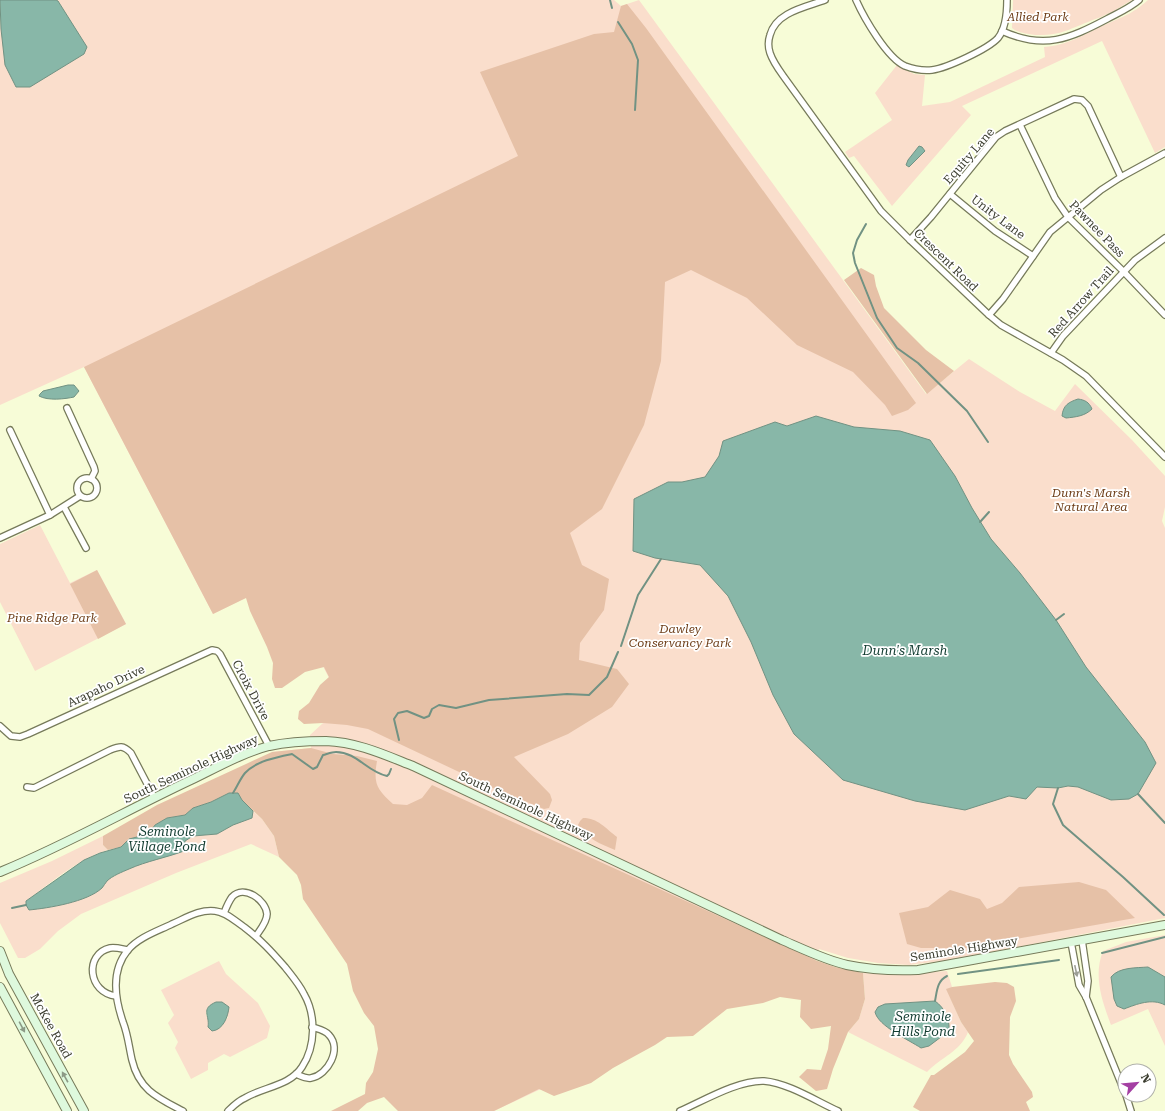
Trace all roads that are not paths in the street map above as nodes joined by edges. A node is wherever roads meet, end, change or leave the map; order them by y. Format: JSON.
{"nodes":[{"id":1,"x":825,"y":0,"type":"edge"},
{"id":2,"x":856,"y":0,"type":"edge"},
{"id":3,"x":1007,"y":0,"type":"edge"},
{"id":4,"x":1139,"y":0,"type":"edge"},
{"id":5,"x":1002,"y":31,"type":"junction"},
{"id":6,"x":1020,"y":125,"type":"junction"},
{"id":7,"x":1165,"y":153,"type":"edge"},
{"id":8,"x":1121,"y":177,"type":"junction"},
{"id":9,"x":950,"y":194,"type":"junction"},
{"id":10,"x":1068,"y":217,"type":"junction"},
{"id":11,"x":1165,"y":238,"type":"edge"},
{"id":12,"x":910,"y":240,"type":"junction"},
{"id":13,"x":1033,"y":256,"type":"junction"},
{"id":14,"x":1123,"y":271,"type":"junction"},
{"id":15,"x":1165,"y":315,"type":"edge"},
{"id":16,"x":989,"y":316,"type":"junction"},
{"id":17,"x":1051,"y":353,"type":"junction"},
{"id":18,"x":67,"y":408,"type":"dead end"},
{"id":19,"x":10,"y":430,"type":"dead end"},
{"id":20,"x":1165,"y":457,"type":"edge"},
{"id":21,"x":91,"y":479,"type":"junction"},
{"id":22,"x":80,"y":496,"type":"junction"},
{"id":23,"x":64,"y":507,"type":"junction"},
{"id":24,"x":50,"y":514,"type":"junction"},
{"id":25,"x":0,"y":538,"type":"edge"},
{"id":26,"x":86,"y":548,"type":"dead end"},
{"id":27,"x":209,"y":650,"type":"joint"},
{"id":28,"x":0,"y":726,"type":"edge"},
{"id":29,"x":269,"y":746,"type":"junction"},
{"id":30,"x":27,"y":787,"type":"dead end"},
{"id":31,"x":154,"y":797,"type":"junction"},
{"id":32,"x":0,"y":872,"type":"edge"},
{"id":33,"x":640,"y":874,"type":"joint"},
{"id":34,"x":224,"y":913,"type":"junction"},
{"id":35,"x":1165,"y":925,"type":"edge"},
{"id":36,"x":256,"y":936,"type":"junction"},
{"id":37,"x":1082,"y":940,"type":"junction"},
{"id":38,"x":1071,"y":942,"type":"junction"},
{"id":39,"x":0,"y":950,"type":"edge"},
{"id":40,"x":128,"y":950,"type":"junction"},
{"id":41,"x":0,"y":964,"type":"edge"},
{"id":42,"x":8,"y":974,"type":"junction"},
{"id":43,"x":0,"y":987,"type":"edge"},
{"id":44,"x":116,"y":996,"type":"junction"},
{"id":45,"x":1086,"y":997,"type":"junction"},
{"id":46,"x":312,"y":1027,"type":"junction"},
{"id":47,"x":1117,"y":1072,"type":"edge"},
{"id":48,"x":296,"y":1074,"type":"junction"},
{"id":49,"x":180,"y":1110,"type":"edge"},
{"id":50,"x":67,"y":1111,"type":"edge"},
{"id":51,"x":84,"y":1111,"type":"edge"},
{"id":52,"x":228,"y":1111,"type":"edge"},
{"id":53,"x":680,"y":1111,"type":"edge"},
{"id":54,"x":838,"y":1111,"type":"edge"}],
"edges":[{"from":1,"to":12,"type":"street","name":"Crescent Road"},
{"from":2,"to":5,"type":"street"},
{"from":3,"to":5,"type":"street"},
{"from":4,"to":5,"type":"street"},
{"from":6,"to":8,"type":"street","name":"Equity Lane"},
{"from":6,"to":9,"type":"street","name":"Equity Lane"},
{"from":6,"to":10,"type":"street","name":"Pawnee Pass"},
{"from":7,"to":8,"type":"street"},
{"from":8,"to":10,"type":"street"},
{"from":9,"to":12,"type":"street","name":"Equity Lane"},
{"from":9,"to":13,"type":"street","name":"Unity Lane"},
{"from":10,"to":13,"type":"street"},
{"from":10,"to":14,"type":"street","name":"Pawnee Pass"},
{"from":11,"to":14,"type":"street","name":"Red Arrow Trail"},
{"from":12,"to":16,"type":"street","name":"Crescent Road"},
{"from":13,"to":16,"type":"street"},
{"from":14,"to":15,"type":"street","name":"Pawnee Pass"},
{"from":14,"to":17,"type":"street","name":"Red Arrow Trail"},
{"from":16,"to":17,"type":"street","name":"Crescent Road"},
{"from":17,"to":20,"type":"street","name":"Crescent Road"},
{"from":18,"to":21,"type":"street"},
{"from":19,"to":24,"type":"street"},
{"from":21,"to":22,"type":"street"},
{"from":21,"to":22,"type":"street"},
{"from":22,"to":23,"type":"street"},
{"from":23,"to":24,"type":"street"},
{"from":23,"to":26,"type":"street"},
{"from":24,"to":25,"type":"street"},
{"from":27,"to":28,"type":"street","name":"Arapaho Drive"},
{"from":27,"to":29,"type":"street","name":"Croix Drive"},
{"from":29,"to":31,"type":"street","name":"South Seminole Highway"},
{"from":29,"to":33,"type":"street","name":"South Seminole Highway"},
{"from":30,"to":31,"type":"street"},
{"from":31,"to":32,"type":"street","name":"South Seminole Highway"},
{"from":33,"to":38,"type":"street","name":"Seminole Highway"},
{"from":34,"to":36,"type":"street"},
{"from":34,"to":36,"type":"street"},
{"from":34,"to":40,"type":"street"},
{"from":35,"to":37,"type":"street","name":"Seminole Highway"},
{"from":36,"to":46,"type":"street"},
{"from":37,"to":38,"type":"street","name":"Seminole Highway"},
{"from":37,"to":45,"type":"street"},
{"from":38,"to":45,"type":"street","one_way":true},
{"from":39,"to":42,"type":"street","name":"McKee Road"},
{"from":40,"to":44,"type":"street"},
{"from":40,"to":44,"type":"street"},
{"from":41,"to":42,"type":"street"},
{"from":51,"to":42,"type":"street","name":"McKee Road","one_way":true},
{"from":43,"to":50,"type":"street","one_way":true},
{"from":44,"to":49,"type":"street"},
{"from":45,"to":47,"type":"street"},
{"from":46,"to":48,"type":"street"},
{"from":46,"to":48,"type":"street"},
{"from":48,"to":52,"type":"street"},
{"from":53,"to":54,"type":"street"}]}
